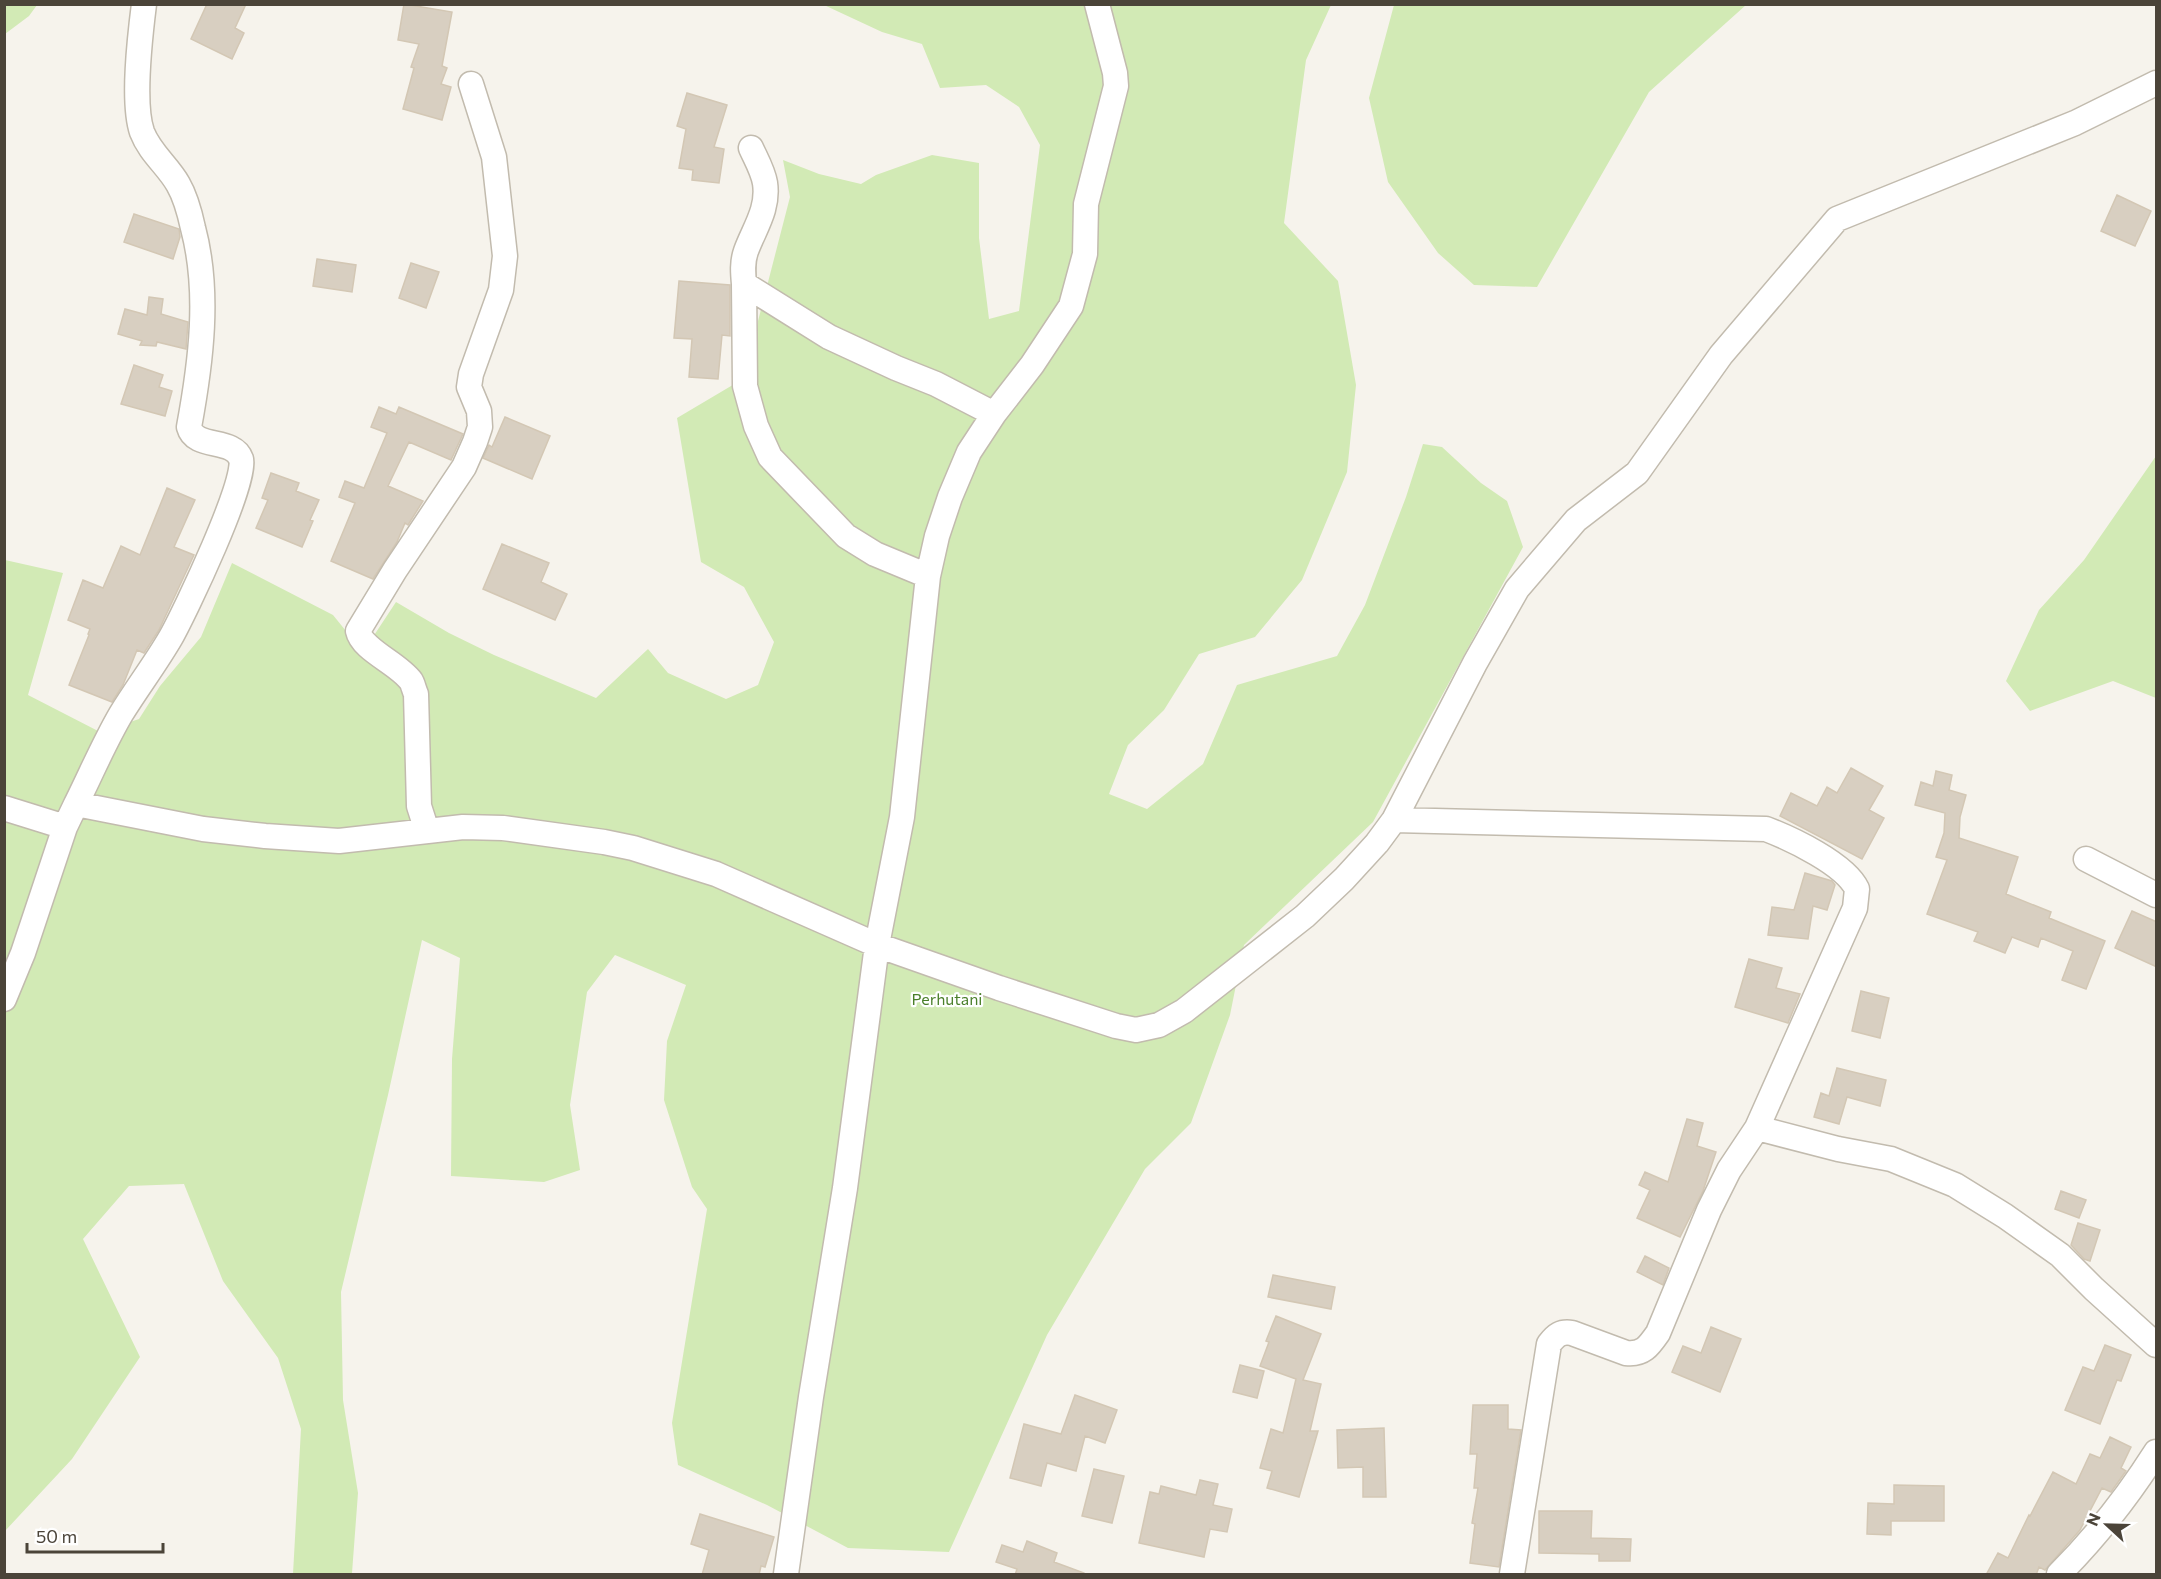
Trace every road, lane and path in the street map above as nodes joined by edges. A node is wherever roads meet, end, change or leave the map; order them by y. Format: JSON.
{"nodes":[{"id":1,"x":144,"y":4,"type":"edge"},
{"id":2,"x":1097,"y":4,"type":"edge"},
{"id":3,"x":2157,"y":83,"type":"edge"},
{"id":4,"x":471,"y":84,"type":"dead end"},
{"id":5,"x":751,"y":148,"type":"dead end"},
{"id":6,"x":744,"y":284,"type":"junction"},
{"id":7,"x":994,"y":414,"type":"junction"},
{"id":8,"x":928,"y":576,"type":"junction"},
{"id":9,"x":76,"y":804,"type":"junction"},
{"id":10,"x":4,"y":808,"type":"edge"},
{"id":11,"x":1394,"y":820,"type":"junction"},
{"id":12,"x":64,"y":827,"type":"junction"},
{"id":13,"x":426,"y":831,"type":"junction"},
{"id":14,"x":2086,"y":859,"type":"dead end"},
{"id":15,"x":2157,"y":896,"type":"edge"},
{"id":16,"x":877,"y":945,"type":"junction"},
{"id":17,"x":4,"y":999,"type":"edge"},
{"id":18,"x":1757,"y":1128,"type":"junction"},
{"id":19,"x":2157,"y":1345,"type":"edge"},
{"id":20,"x":2157,"y":1452,"type":"edge"},
{"id":21,"x":786,"y":1575,"type":"edge"},
{"id":22,"x":1512,"y":1575,"type":"edge"},
{"id":23,"x":2059,"y":1575,"type":"edge"}],
"edges":[{"from":1,"to":9,"type":"street"},
{"from":2,"to":7,"type":"street"},
{"from":3,"to":11,"type":"street"},
{"from":4,"to":13,"type":"street"},
{"from":5,"to":6,"type":"street"},
{"from":6,"to":7,"type":"street"},
{"from":6,"to":8,"type":"street"},
{"from":7,"to":8,"type":"street"},
{"from":8,"to":16,"type":"street"},
{"from":9,"to":12,"type":"street"},
{"from":9,"to":13,"type":"street"},
{"from":10,"to":12,"type":"street"},
{"from":11,"to":16,"type":"street"},
{"from":11,"to":18,"type":"street"},
{"from":12,"to":17,"type":"street"},
{"from":13,"to":16,"type":"street"},
{"from":14,"to":15,"type":"street"},
{"from":16,"to":21,"type":"street"},
{"from":18,"to":19,"type":"street"},
{"from":18,"to":22,"type":"street"},
{"from":20,"to":23,"type":"street"}]}
